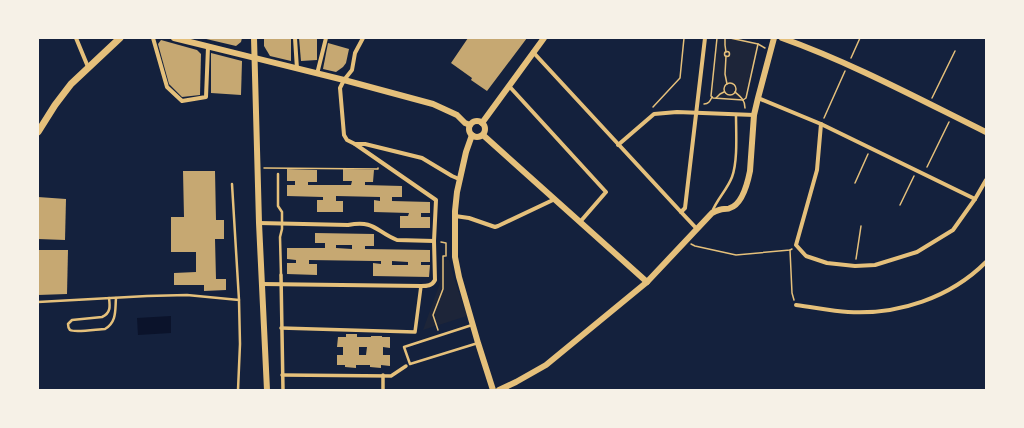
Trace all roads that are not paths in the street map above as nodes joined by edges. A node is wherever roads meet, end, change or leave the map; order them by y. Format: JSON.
{"nodes":[{"id":1,"x":76,"y":38,"type":"edge"},
{"id":2,"x":120,"y":38,"type":"edge"},
{"id":3,"x":153,"y":38,"type":"edge"},
{"id":4,"x":174,"y":38,"type":"edge"},
{"id":5,"x":254,"y":38,"type":"edge"},
{"id":6,"x":295,"y":38,"type":"edge"},
{"id":7,"x":323,"y":38,"type":"edge"},
{"id":8,"x":326,"y":38,"type":"edge"},
{"id":9,"x":363,"y":38,"type":"edge"},
{"id":10,"x":544,"y":38,"type":"edge"},
{"id":11,"x":705,"y":38,"type":"edge"},
{"id":12,"x":774,"y":38,"type":"edge"},
{"id":13,"x":782,"y":38,"type":"edge"},
{"id":14,"x":208,"y":47,"type":"junction"},
{"id":15,"x":323,"y":50,"type":"junction"},
{"id":16,"x":533,"y":52,"type":"junction"},
{"id":17,"x":254,"y":58,"type":"junction"},
{"id":18,"x":88,"y":67,"type":"junction"},
{"id":19,"x":297,"y":68,"type":"junction"},
{"id":20,"x":317,"y":74,"type":"junction"},
{"id":21,"x":344,"y":80,"type":"junction"},
{"id":22,"x":509,"y":86,"type":"junction"},
{"id":23,"x":758,"y":98,"type":"junction"},
{"id":24,"x":697,"y":112,"type":"junction"},
{"id":25,"x":736,"y":114,"type":"junction"},
{"id":26,"x":754,"y":116,"type":"junction"},
{"id":27,"x":482,"y":123,"type":"junction"},
{"id":28,"x":821,"y":124,"type":"junction"},
{"id":29,"x":470,"y":125,"type":"junction"},
{"id":30,"x":40,"y":129,"type":"edge"},
{"id":31,"x":986,"y":132,"type":"edge"},
{"id":32,"x":472,"y":135,"type":"junction"},
{"id":33,"x":483,"y":135,"type":"junction"},
{"id":34,"x":38,"y":138,"type":"edge"},
{"id":35,"x":355,"y":144,"type":"junction"},
{"id":36,"x":618,"y":145,"type":"junction"},
{"id":37,"x":278,"y":174,"type":"dead end"},
{"id":38,"x":459,"y":179,"type":"junction"},
{"id":39,"x":986,"y":180,"type":"edge"},
{"id":40,"x":232,"y":184,"type":"dead end"},
{"id":41,"x":975,"y":199,"type":"junction"},
{"id":42,"x":555,"y":200,"type":"junction"},
{"id":43,"x":681,"y":212,"type":"junction"},
{"id":44,"x":712,"y":212,"type":"junction"},
{"id":45,"x":455,"y":216,"type":"junction"},
{"id":46,"x":580,"y":222,"type":"junction"},
{"id":47,"x":259,"y":223,"type":"junction"},
{"id":48,"x":282,"y":223,"type":"junction"},
{"id":49,"x":697,"y":229,"type":"junction"},
{"id":50,"x":434,"y":241,"type":"junction"},
{"id":51,"x":986,"y":262,"type":"edge"},
{"id":52,"x":281,"y":275,"type":"joint"},
{"id":53,"x":648,"y":282,"type":"junction"},
{"id":54,"x":262,"y":284,"type":"junction"},
{"id":55,"x":281,"y":284,"type":"junction"},
{"id":56,"x":421,"y":286,"type":"junction"},
{"id":57,"x":109,"y":298,"type":"junction"},
{"id":58,"x":116,"y":298,"type":"junction"},
{"id":59,"x":239,"y":300,"type":"junction"},
{"id":60,"x":38,"y":302,"type":"edge"},
{"id":61,"x":796,"y":305,"type":"road end"},
{"id":62,"x":472,"y":325,"type":"junction"},
{"id":63,"x":281,"y":328,"type":"junction"},
{"id":64,"x":478,"y":343,"type":"junction"},
{"id":65,"x":406,"y":366,"type":"dead end"},
{"id":66,"x":282,"y":375,"type":"junction"},
{"id":67,"x":383,"y":375,"type":"junction"},
{"id":68,"x":238,"y":390,"type":"edge"},
{"id":69,"x":267,"y":390,"type":"edge"},
{"id":70,"x":283,"y":390,"type":"edge"},
{"id":71,"x":382,"y":390,"type":"edge"},
{"id":72,"x":493,"y":390,"type":"edge"},
{"id":73,"x":499,"y":390,"type":"edge"}],
"edges":[{"from":1,"to":18,"type":"street"},
{"from":2,"to":18,"type":"main road"},
{"from":3,"to":14,"type":"street"},
{"from":4,"to":14,"type":"street"},
{"from":5,"to":17,"type":"street"},
{"from":6,"to":19,"type":"street"},
{"from":7,"to":15,"type":"street"},
{"from":8,"to":15,"type":"street"},
{"from":9,"to":21,"type":"street"},
{"from":10,"to":16,"type":"street"},
{"from":11,"to":24,"type":"street"},
{"from":12,"to":23,"type":"street"},
{"from":13,"to":31,"type":"street"},
{"from":14,"to":17,"type":"street"},
{"from":15,"to":20,"type":"street"},
{"from":16,"to":22,"type":"street"},
{"from":16,"to":36,"type":"street"},
{"from":17,"to":19,"type":"street"},
{"from":17,"to":47,"type":"street"},
{"from":18,"to":30,"type":"main road"},
{"from":19,"to":20,"type":"street"},
{"from":20,"to":21,"type":"street"},
{"from":21,"to":29,"type":"street"},
{"from":21,"to":35,"type":"street"},
{"from":22,"to":27,"type":"street"},
{"from":22,"to":46,"type":"street"},
{"from":23,"to":26,"type":"street"},
{"from":23,"to":28,"type":"street"},
{"from":24,"to":25,"type":"street"},
{"from":24,"to":36,"type":"street"},
{"from":24,"to":43,"type":"street"},
{"from":25,"to":26,"type":"street"},
{"from":25,"to":44,"type":"lane"},
{"from":26,"to":44,"type":"street"},
{"from":27,"to":29,"type":"street"},
{"from":27,"to":33,"type":"street"},
{"from":28,"to":41,"type":"street"},
{"from":28,"to":41,"type":"street"},
{"from":29,"to":32,"type":"street"},
{"from":30,"to":34,"type":"main road"},
{"from":32,"to":33,"type":"street"},
{"from":32,"to":38,"type":"street"},
{"from":33,"to":42,"type":"street"},
{"from":35,"to":38,"type":"street"},
{"from":35,"to":50,"type":"street"},
{"from":36,"to":43,"type":"street"},
{"from":37,"to":48,"type":"lane"},
{"from":38,"to":45,"type":"street"},
{"from":39,"to":41,"type":"street"},
{"from":40,"to":59,"type":"lane"},
{"from":42,"to":45,"type":"street"},
{"from":42,"to":46,"type":"street"},
{"from":43,"to":49,"type":"street"},
{"from":44,"to":49,"type":"street"},
{"from":45,"to":62,"type":"street"},
{"from":46,"to":53,"type":"street"},
{"from":47,"to":48,"type":"street"},
{"from":47,"to":54,"type":"street"},
{"from":48,"to":50,"type":"street"},
{"from":48,"to":52,"type":"lane"},
{"from":49,"to":53,"type":"street"},
{"from":50,"to":56,"type":"street"},
{"from":51,"to":61,"type":"street"},
{"from":52,"to":55,"type":"street"},
{"from":53,"to":73,"type":"street"},
{"from":54,"to":55,"type":"street"},
{"from":54,"to":69,"type":"street"},
{"from":55,"to":56,"type":"street"},
{"from":55,"to":63,"type":"street"},
{"from":56,"to":63,"type":"street"},
{"from":57,"to":58,"type":"lane"},
{"from":57,"to":58,"type":"lane"},
{"from":57,"to":60,"type":"lane"},
{"from":58,"to":59,"type":"lane"},
{"from":59,"to":68,"type":"lane"},
{"from":62,"to":64,"type":"street"},
{"from":62,"to":64,"type":"lane"},
{"from":63,"to":66,"type":"street"},
{"from":64,"to":72,"type":"street"},
{"from":65,"to":67,"type":"street"},
{"from":66,"to":67,"type":"street"},
{"from":66,"to":70,"type":"street"},
{"from":67,"to":71,"type":"street"}]}
